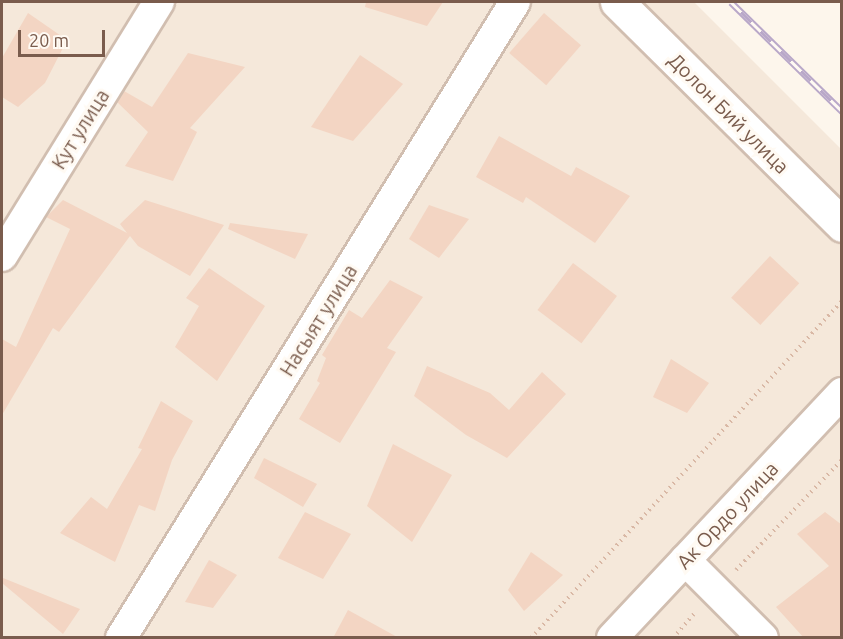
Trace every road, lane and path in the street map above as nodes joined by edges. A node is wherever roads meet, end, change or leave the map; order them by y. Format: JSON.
{"nodes":[{"id":1,"x":159,"y":2,"type":"edge"},
{"id":2,"x":515,"y":2,"type":"edge"},
{"id":3,"x":617,"y":2,"type":"edge"},
{"id":4,"x":842,"y":225,"type":"edge"},
{"id":5,"x":2,"y":256,"type":"edge"},
{"id":6,"x":842,"y":301,"type":"edge"},
{"id":7,"x":842,"y":393,"type":"edge"},
{"id":8,"x":842,"y":460,"type":"edge"},
{"id":9,"x":685,"y":560,"type":"junction"},
{"id":10,"x":716,"y":591,"type":"junction"},
{"id":11,"x":122,"y":638,"type":"edge"},
{"id":12,"x":531,"y":638,"type":"edge"},
{"id":13,"x":612,"y":638,"type":"edge"},
{"id":14,"x":673,"y":638,"type":"edge"},
{"id":15,"x":763,"y":638,"type":"edge"}],
"edges":[{"from":1,"to":5,"type":"street","name":"Кут улица"},
{"from":2,"to":11,"type":"street","name":"Насыят улица"},
{"from":3,"to":4,"type":"street","name":"Долон Бий улица"},
{"from":6,"to":12,"type":"path"},
{"from":7,"to":9,"type":"street","name":"Ак Ордо улица"},
{"from":8,"to":10,"type":"path"},
{"from":9,"to":10,"type":"street"},
{"from":9,"to":13,"type":"street","name":"Ак Ордо улица"},
{"from":10,"to":14,"type":"path"},
{"from":10,"to":15,"type":"street"}]}
